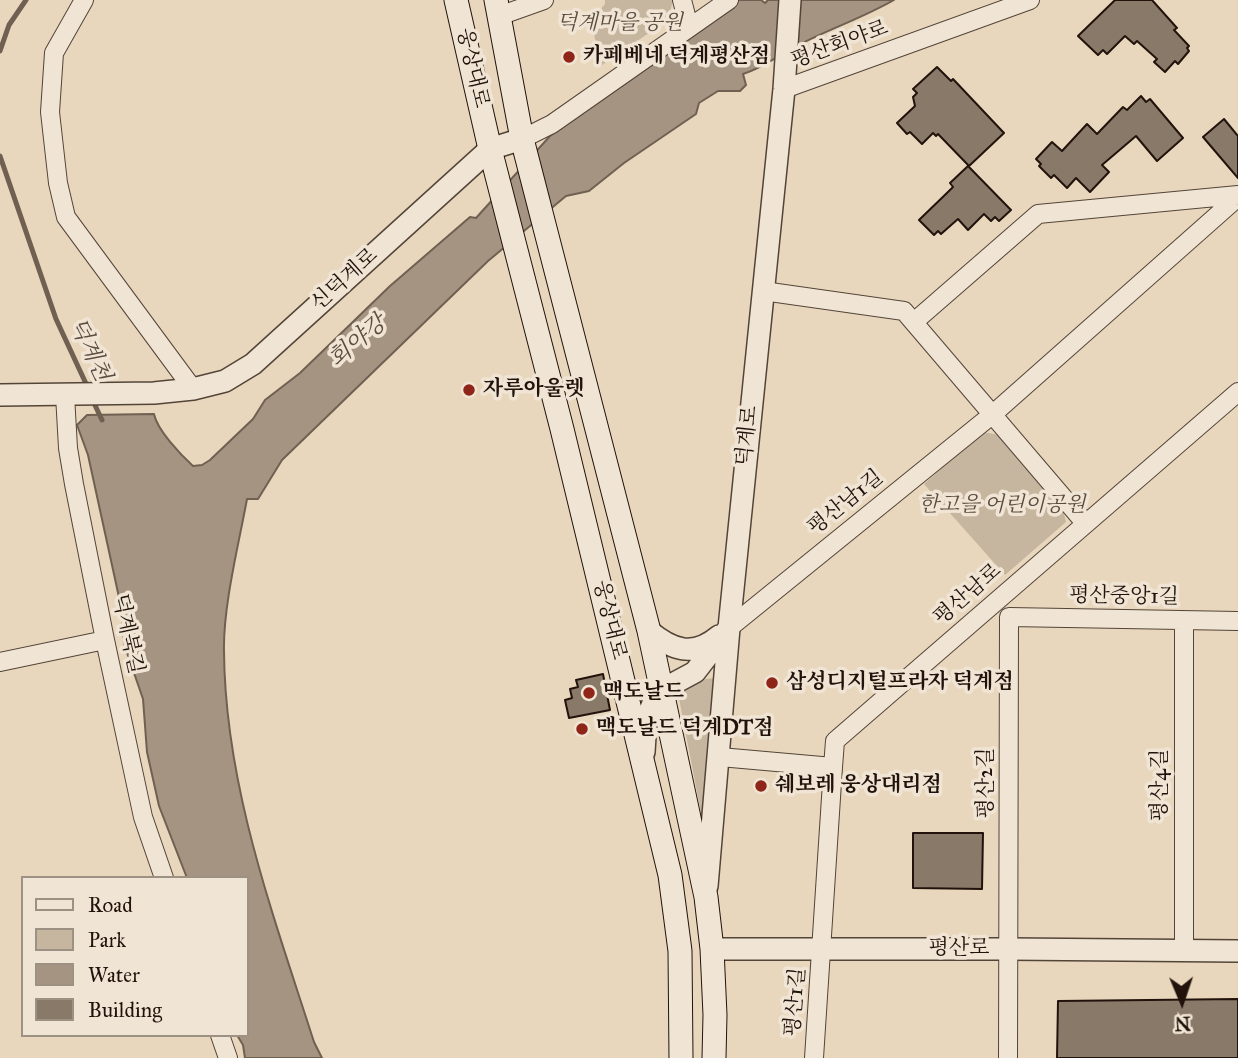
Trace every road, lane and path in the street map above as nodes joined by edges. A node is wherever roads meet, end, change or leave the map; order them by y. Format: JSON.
{"nodes":[{"id":1,"x":84,"y":0,"type":"edge"},
{"id":2,"x":457,"y":0,"type":"edge"},
{"id":3,"x":544,"y":0,"type":"edge"},
{"id":4,"x":682,"y":0,"type":"edge"},
{"id":5,"x":729,"y":0,"type":"edge"},
{"id":6,"x":790,"y":0,"type":"edge"},
{"id":7,"x":1030,"y":0,"type":"edge"},
{"id":8,"x":497,"y":8,"type":"edge"},
{"id":9,"x":689,"y":27,"type":"junction"},
{"id":10,"x":785,"y":83,"type":"junction"},
{"id":11,"x":524,"y":146,"type":"junction"},
{"id":12,"x":490,"y":149,"type":"junction"},
{"id":13,"x":1238,"y":196,"type":"edge"},
{"id":14,"x":763,"y":291,"type":"junction"},
{"id":15,"x":915,"y":321,"type":"junction"},
{"id":16,"x":192,"y":389,"type":"junction"},
{"id":17,"x":1238,"y":392,"type":"edge"},
{"id":18,"x":65,"y":395,"type":"junction"},
{"id":19,"x":0,"y":396,"type":"edge"},
{"id":20,"x":993,"y":414,"type":"junction"},
{"id":21,"x":1085,"y":523,"type":"junction"},
{"id":22,"x":995,"y":601,"type":"junction"},
{"id":23,"x":1009,"y":617,"type":"junction"},
{"id":24,"x":1184,"y":621,"type":"junction"},
{"id":25,"x":1238,"y":621,"type":"edge"},
{"id":26,"x":729,"y":628,"type":"junction"},
{"id":27,"x":649,"y":631,"type":"junction"},
{"id":28,"x":105,"y":640,"type":"junction"},
{"id":29,"x":0,"y":662,"type":"edge"},
{"id":30,"x":663,"y":691,"type":"junction"},
{"id":31,"x":720,"y":757,"type":"junction"},
{"id":32,"x":643,"y":760,"type":"junction"},
{"id":33,"x":833,"y":767,"type":"junction"},
{"id":34,"x":163,"y":876,"type":"edge"},
{"id":35,"x":706,"y":897,"type":"junction"},
{"id":36,"x":1009,"y":949,"type":"junction"},
{"id":37,"x":712,"y":950,"type":"junction"},
{"id":38,"x":823,"y":950,"type":"junction"},
{"id":39,"x":1184,"y":950,"type":"junction"},
{"id":40,"x":680,"y":951,"type":"junction"},
{"id":41,"x":1238,"y":951,"type":"edge"},
{"id":42,"x":221,"y":1037,"type":"edge"},
{"id":43,"x":228,"y":1058,"type":"edge"},
{"id":44,"x":681,"y":1058,"type":"edge"},
{"id":45,"x":714,"y":1058,"type":"edge"},
{"id":46,"x":814,"y":1058,"type":"edge"},
{"id":47,"x":1008,"y":1058,"type":"edge"}],
"edges":[{"from":1,"to":16,"type":"street"},
{"from":2,"to":12,"type":"main road","name":"웅상대로"},
{"from":3,"to":8,"type":"street"},
{"from":4,"to":9,"type":"street"},
{"from":5,"to":9,"type":"street"},
{"from":6,"to":10,"type":"street","name":"덕계로"},
{"from":7,"to":10,"type":"street","name":"평산회야로"},
{"from":8,"to":11,"type":"main road"},
{"from":9,"to":11,"type":"street"},
{"from":10,"to":14,"type":"street","name":"덕계로"},
{"from":11,"to":12,"type":"street","name":"신덕계로"},
{"from":11,"to":27,"type":"main road"},
{"from":12,"to":16,"type":"street","name":"신덕계로"},
{"from":12,"to":32,"type":"main road","name":"웅상대로"},
{"from":13,"to":15,"type":"street"},
{"from":13,"to":20,"type":"street","name":"평산남1길"},
{"from":14,"to":15,"type":"street"},
{"from":14,"to":26,"type":"street","name":"덕계로"},
{"from":15,"to":20,"type":"street"},
{"from":16,"to":18,"type":"street","name":"신덕계로"},
{"from":17,"to":21,"type":"street","name":"평산남로"},
{"from":18,"to":19,"type":"street"},
{"from":18,"to":28,"type":"street","name":"덕계북길"},
{"from":20,"to":21,"type":"street"},
{"from":20,"to":26,"type":"street","name":"평산남1길"},
{"from":21,"to":22,"type":"street","name":"평산남로"},
{"from":22,"to":23,"type":"street"},
{"from":22,"to":33,"type":"street","name":"평산남로"},
{"from":23,"to":24,"type":"street","name":"평산중앙1길"},
{"from":23,"to":36,"type":"street","name":"평산2길"},
{"from":24,"to":25,"type":"street","name":"평산중앙1길"},
{"from":24,"to":39,"type":"street","name":"평산4길"},
{"from":26,"to":27,"type":"street"},
{"from":26,"to":30,"type":"street"},
{"from":26,"to":31,"type":"street","name":"덕계로"},
{"from":27,"to":30,"type":"main road"},
{"from":28,"to":29,"type":"street"},
{"from":28,"to":34,"type":"street","name":"덕계북길"},
{"from":30,"to":32,"type":"street"},
{"from":30,"to":35,"type":"main road"},
{"from":31,"to":33,"type":"street"},
{"from":31,"to":35,"type":"street","name":"덕계로"},
{"from":32,"to":40,"type":"main road","name":"웅상대로"},
{"from":33,"to":38,"type":"street","name":"평산남로"},
{"from":35,"to":37,"type":"main road"},
{"from":36,"to":38,"type":"street","name":"평산로"},
{"from":36,"to":39,"type":"street","name":"평산로"},
{"from":36,"to":47,"type":"street","name":"평산2길"},
{"from":37,"to":38,"type":"street","name":"평산로"},
{"from":37,"to":40,"type":"main road","name":"평산로"},
{"from":37,"to":45,"type":"main road"},
{"from":38,"to":46,"type":"street","name":"평산1길"},
{"from":39,"to":41,"type":"street","name":"평산로"},
{"from":40,"to":44,"type":"main road","name":"웅상대로"},
{"from":42,"to":43,"type":"street"}]}
